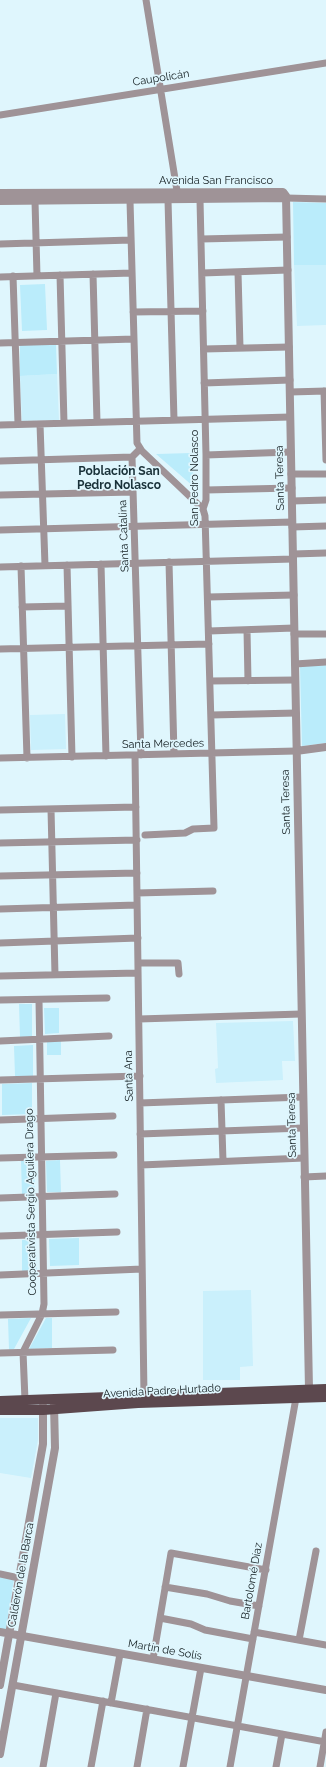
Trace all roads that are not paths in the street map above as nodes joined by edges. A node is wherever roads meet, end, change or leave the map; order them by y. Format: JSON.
{"nodes":[{"id":1,"x":146,"y":0,"type":"edge"},
{"id":2,"x":326,"y":63,"type":"edge"},
{"id":3,"x":160,"y":90,"type":"junction"},
{"id":4,"x":0,"y":115,"type":"edge"},
{"id":5,"x":178,"y":192,"type":"junction"},
{"id":6,"x":0,"y":193,"type":"edge"},
{"id":7,"x":286,"y":198,"type":"junction"},
{"id":8,"x":326,"y":199,"type":"edge"},
{"id":9,"x":168,"y":200,"type":"junction"},
{"id":10,"x":178,"y":200,"type":"junction"},
{"id":11,"x":200,"y":200,"type":"junction"},
{"id":12,"x":0,"y":201,"type":"edge"},
{"id":13,"x":35,"y":201,"type":"junction"},
{"id":14,"x":130,"y":201,"type":"junction"},
{"id":15,"x":287,"y":237,"type":"junction"},
{"id":16,"x":201,"y":239,"type":"junction"},
{"id":17,"x":131,"y":240,"type":"junction"},
{"id":18,"x":36,"y":243,"type":"junction"},
{"id":19,"x":0,"y":244,"type":"edge"},
{"id":20,"x":288,"y":270,"type":"junction"},
{"id":21,"x":238,"y":272,"type":"junction"},
{"id":22,"x":132,"y":273,"type":"junction"},
{"id":23,"x":202,"y":273,"type":"junction"},
{"id":24,"x":93,"y":274,"type":"junction"},
{"id":25,"x":60,"y":275,"type":"junction"},
{"id":26,"x":13,"y":276,"type":"junction"},
{"id":27,"x":37,"y":276,"type":"junction"},
{"id":28,"x":0,"y":277,"type":"edge"},
{"id":29,"x":171,"y":311,"type":"junction"},
{"id":30,"x":203,"y":311,"type":"junction"},
{"id":31,"x":133,"y":312,"type":"junction"},
{"id":32,"x":134,"y":339,"type":"junction"},
{"id":33,"x":95,"y":340,"type":"junction"},
{"id":34,"x":62,"y":341,"type":"junction"},
{"id":35,"x":15,"y":342,"type":"junction"},
{"id":36,"x":0,"y":343,"type":"edge"},
{"id":37,"x":289,"y":347,"type":"junction"},
{"id":38,"x":240,"y":348,"type":"junction"},
{"id":39,"x":204,"y":349,"type":"junction"},
{"id":40,"x":290,"y":380,"type":"junction"},
{"id":41,"x":204,"y":383,"type":"junction"},
{"id":42,"x":325,"y":391,"type":"edge"},
{"id":43,"x":290,"y":392,"type":"junction"},
{"id":44,"x":290,"y":417,"type":"junction"},
{"id":45,"x":205,"y":419,"type":"junction"},
{"id":46,"x":174,"y":420,"type":"junction"},
{"id":47,"x":136,"y":421,"type":"junction"},
{"id":48,"x":97,"y":422,"type":"junction"},
{"id":49,"x":64,"y":423,"type":"junction"},
{"id":50,"x":18,"y":424,"type":"junction"},
{"id":51,"x":40,"y":424,"type":"junction"},
{"id":52,"x":0,"y":425,"type":"edge"},
{"id":53,"x":140,"y":449,"type":"junction"},
{"id":54,"x":291,"y":452,"type":"junction"},
{"id":55,"x":206,"y":455,"type":"junction"},
{"id":56,"x":132,"y":457,"type":"junction"},
{"id":57,"x":41,"y":460,"type":"junction"},
{"id":58,"x":326,"y":460,"type":"edge"},
{"id":59,"x":0,"y":461,"type":"edge"},
{"id":60,"x":291,"y":474,"type":"junction"},
{"id":61,"x":326,"y":474,"type":"edge"},
{"id":62,"x":292,"y":488,"type":"junction"},
{"id":63,"x":206,"y":490,"type":"junction"},
{"id":64,"x":134,"y":492,"type":"junction"},
{"id":65,"x":42,"y":494,"type":"junction"},
{"id":66,"x":0,"y":495,"type":"edge"},
{"id":67,"x":326,"y":500,"type":"edge"},
{"id":68,"x":292,"y":501,"type":"junction"},
{"id":69,"x":203,"y":509,"type":"junction"},
{"id":70,"x":206,"y":524,"type":"junction"},
{"id":71,"x":292,"y":525,"type":"junction"},
{"id":72,"x":134,"y":526,"type":"junction"},
{"id":73,"x":326,"y":526,"type":"edge"},
{"id":74,"x":44,"y":529,"type":"junction"},
{"id":75,"x":0,"y":530,"type":"edge"},
{"id":76,"x":326,"y":553,"type":"edge"},
{"id":77,"x":293,"y":556,"type":"junction"},
{"id":78,"x":207,"y":561,"type":"junction"},
{"id":79,"x":169,"y":562,"type":"junction"},
{"id":80,"x":135,"y":563,"type":"junction"},
{"id":81,"x":101,"y":564,"type":"junction"},
{"id":82,"x":45,"y":565,"type":"junction"},
{"id":83,"x":67,"y":565,"type":"junction"},
{"id":84,"x":20,"y":566,"type":"junction"},
{"id":85,"x":0,"y":567,"type":"edge"},
{"id":86,"x":294,"y":595,"type":"junction"},
{"id":87,"x":208,"y":597,"type":"junction"},
{"id":88,"x":68,"y":606,"type":"junction"},
{"id":89,"x":22,"y":607,"type":"junction"},
{"id":90,"x":247,"y":630,"type":"junction"},
{"id":91,"x":209,"y":631,"type":"junction"},
{"id":92,"x":294,"y":631,"type":"junction"},
{"id":93,"x":326,"y":634,"type":"edge"},
{"id":94,"x":209,"y":644,"type":"junction"},
{"id":95,"x":138,"y":645,"type":"junction"},
{"id":96,"x":171,"y":645,"type":"junction"},
{"id":97,"x":103,"y":646,"type":"junction"},
{"id":98,"x":69,"y":647,"type":"junction"},
{"id":99,"x":23,"y":648,"type":"junction"},
{"id":100,"x":0,"y":649,"type":"edge"},
{"id":101,"x":326,"y":662,"type":"edge"},
{"id":102,"x":295,"y":664,"type":"junction"},
{"id":103,"x":295,"y":680,"type":"junction"},
{"id":104,"x":210,"y":681,"type":"junction"},
{"id":105,"x":248,"y":681,"type":"junction"},
{"id":106,"x":296,"y":713,"type":"junction"},
{"id":107,"x":212,"y":715,"type":"junction"},
{"id":108,"x":326,"y":746,"type":"edge"},
{"id":109,"x":296,"y":751,"type":"junction"},
{"id":110,"x":174,"y":754,"type":"junction"},
{"id":111,"x":213,"y":754,"type":"junction"},
{"id":112,"x":138,"y":755,"type":"junction"},
{"id":113,"x":106,"y":756,"type":"junction"},
{"id":114,"x":72,"y":757,"type":"junction"},
{"id":115,"x":0,"y":758,"type":"edge"},
{"id":116,"x":27,"y":758,"type":"junction"},
{"id":117,"x":136,"y":806,"type":"junction"},
{"id":118,"x":51,"y":809,"type":"junction"},
{"id":119,"x":0,"y":810,"type":"edge"},
{"id":120,"x":145,"y":835,"type":"dead end"},
{"id":121,"x":136,"y":840,"type":"junction"},
{"id":122,"x":52,"y":842,"type":"junction"},
{"id":123,"x":0,"y":843,"type":"edge"},
{"id":124,"x":137,"y":873,"type":"junction"},
{"id":125,"x":52,"y":875,"type":"junction"},
{"id":126,"x":0,"y":876,"type":"edge"},
{"id":127,"x":213,"y":891,"type":"dead end"},
{"id":128,"x":137,"y":893,"type":"junction"},
{"id":129,"x":137,"y":906,"type":"junction"},
{"id":130,"x":53,"y":908,"type":"junction"},
{"id":131,"x":0,"y":909,"type":"edge"},
{"id":132,"x":138,"y":938,"type":"junction"},
{"id":133,"x":54,"y":941,"type":"junction"},
{"id":134,"x":0,"y":943,"type":"edge"},
{"id":135,"x":138,"y":963,"type":"junction"},
{"id":136,"x":138,"y":973,"type":"junction"},
{"id":137,"x":55,"y":974,"type":"junction"},
{"id":138,"x":179,"y":974,"type":"dead end"},
{"id":139,"x":0,"y":976,"type":"edge"},
{"id":140,"x":107,"y":998,"type":"dead end"},
{"id":141,"x":0,"y":1000,"type":"edge"},
{"id":142,"x":39,"y":1000,"type":"junction"},
{"id":143,"x":301,"y":1014,"type":"junction"},
{"id":144,"x":139,"y":1019,"type":"junction"},
{"id":145,"x":109,"y":1036,"type":"dead end"},
{"id":146,"x":39,"y":1039,"type":"junction"},
{"id":147,"x":0,"y":1041,"type":"edge"},
{"id":148,"x":140,"y":1076,"type":"junction"},
{"id":149,"x":40,"y":1079,"type":"junction"},
{"id":150,"x":0,"y":1080,"type":"edge"},
{"id":151,"x":303,"y":1097,"type":"junction"},
{"id":152,"x":221,"y":1100,"type":"junction"},
{"id":153,"x":140,"y":1103,"type":"junction"},
{"id":154,"x":113,"y":1116,"type":"dead end"},
{"id":155,"x":41,"y":1119,"type":"junction"},
{"id":156,"x":0,"y":1120,"type":"edge"},
{"id":157,"x":303,"y":1128,"type":"junction"},
{"id":158,"x":222,"y":1131,"type":"junction"},
{"id":159,"x":140,"y":1134,"type":"junction"},
{"id":160,"x":114,"y":1155,"type":"dead end"},
{"id":161,"x":42,"y":1157,"type":"junction"},
{"id":162,"x":0,"y":1158,"type":"edge"},
{"id":163,"x":304,"y":1158,"type":"junction"},
{"id":164,"x":223,"y":1161,"type":"junction"},
{"id":165,"x":141,"y":1165,"type":"junction"},
{"id":166,"x":326,"y":1176,"type":"edge"},
{"id":167,"x":304,"y":1177,"type":"junction"},
{"id":168,"x":115,"y":1194,"type":"dead end"},
{"id":169,"x":42,"y":1197,"type":"junction"},
{"id":170,"x":0,"y":1198,"type":"edge"},
{"id":171,"x":117,"y":1232,"type":"dead end"},
{"id":172,"x":43,"y":1235,"type":"junction"},
{"id":173,"x":0,"y":1236,"type":"edge"},
{"id":174,"x":142,"y":1270,"type":"junction"},
{"id":175,"x":44,"y":1273,"type":"junction"},
{"id":176,"x":0,"y":1275,"type":"edge"},
{"id":177,"x":116,"y":1312,"type":"dead end"},
{"id":178,"x":42,"y":1314,"type":"junction"},
{"id":179,"x":0,"y":1315,"type":"edge"},
{"id":180,"x":113,"y":1350,"type":"dead end"},
{"id":181,"x":23,"y":1352,"type":"junction"},
{"id":182,"x":0,"y":1353,"type":"edge"},
{"id":183,"x":309,"y":1389,"type":"junction"},
{"id":184,"x":326,"y":1389,"type":"edge"},
{"id":185,"x":144,"y":1396,"type":"junction"},
{"id":186,"x":326,"y":1397,"type":"edge"},
{"id":187,"x":296,"y":1398,"type":"junction"},
{"id":188,"x":50,"y":1399,"type":"junction"},
{"id":189,"x":24,"y":1400,"type":"junction"},
{"id":190,"x":0,"y":1401,"type":"edge"},
{"id":191,"x":0,"y":1410,"type":"edge"},
{"id":192,"x":42,"y":1410,"type":"junction"},
{"id":193,"x":54,"y":1410,"type":"junction"},
{"id":194,"x":41,"y":1453,"type":"junction"},
{"id":195,"x":54,"y":1454,"type":"junction"},
{"id":196,"x":316,"y":1551,"type":"dead end"},
{"id":197,"x":266,"y":1570,"type":"junction"},
{"id":198,"x":0,"y":1574,"type":"edge"},
{"id":199,"x":19,"y":1578,"type":"junction"},
{"id":200,"x":165,"y":1587,"type":"junction"},
{"id":201,"x":259,"y":1606,"type":"junction"},
{"id":202,"x":160,"y":1618,"type":"junction"},
{"id":203,"x":0,"y":1632,"type":"edge"},
{"id":204,"x":9,"y":1634,"type":"junction"},
{"id":205,"x":254,"y":1635,"type":"junction"},
{"id":206,"x":21,"y":1636,"type":"junction"},
{"id":207,"x":299,"y":1640,"type":"junction"},
{"id":208,"x":326,"y":1644,"type":"edge"},
{"id":209,"x":120,"y":1654,"type":"junction"},
{"id":210,"x":152,"y":1659,"type":"junction"},
{"id":211,"x":201,"y":1668,"type":"junction"},
{"id":212,"x":246,"y":1676,"type":"junction"},
{"id":213,"x":0,"y":1685,"type":"edge"},
{"id":214,"x":12,"y":1685,"type":"junction"},
{"id":215,"x":326,"y":1690,"type":"edge"},
{"id":216,"x":56,"y":1693,"type":"junction"},
{"id":217,"x":103,"y":1701,"type":"junction"},
{"id":218,"x":111,"y":1703,"type":"junction"},
{"id":219,"x":147,"y":1709,"type":"junction"},
{"id":220,"x":192,"y":1717,"type":"junction"},
{"id":221,"x":238,"y":1726,"type":"junction"},
{"id":222,"x":326,"y":1732,"type":"edge"},
{"id":223,"x":282,"y":1734,"type":"junction"},
{"id":224,"x":325,"y":1742,"type":"edge"},
{"id":225,"x":0,"y":1754,"type":"edge"},
{"id":226,"x":43,"y":1767,"type":"edge"},
{"id":227,"x":91,"y":1767,"type":"edge"},
{"id":228,"x":137,"y":1767,"type":"edge"},
{"id":229,"x":183,"y":1767,"type":"edge"},
{"id":230,"x":230,"y":1767,"type":"edge"},
{"id":231,"x":276,"y":1767,"type":"edge"},
{"id":232,"x":320,"y":1767,"type":"edge"}],
"edges":[{"from":1,"to":3,"type":"street"},
{"from":2,"to":3,"type":"street","name":"Caupolicán"},
{"from":3,"to":4,"type":"street","name":"Caupolicán"},
{"from":3,"to":5,"type":"street"},
{"from":5,"to":6,"type":"street","name":"Avenida San Francisco"},
{"from":5,"to":7,"type":"street","name":"Avenida San Francisco"},
{"from":5,"to":10,"type":"street"},
{"from":7,"to":8,"type":"street"},
{"from":7,"to":11,"type":"street","name":"Avenida San Francisco"},
{"from":7,"to":15,"type":"street","name":"Santa Teresa"},
{"from":9,"to":10,"type":"street","name":"Avenida San Francisco"},
{"from":9,"to":14,"type":"street","name":"Avenida San Francisco"},
{"from":9,"to":29,"type":"street"},
{"from":10,"to":11,"type":"street","name":"Avenida San Francisco"},
{"from":11,"to":16,"type":"street","name":"San Pedro Nolasco"},
{"from":12,"to":13,"type":"street","name":"Avenida San Francisco"},
{"from":13,"to":14,"type":"street","name":"Avenida San Francisco"},
{"from":13,"to":18,"type":"street"},
{"from":14,"to":17,"type":"street"},
{"from":15,"to":16,"type":"street"},
{"from":15,"to":20,"type":"street","name":"Santa Teresa"},
{"from":16,"to":23,"type":"street","name":"San Pedro Nolasco"},
{"from":17,"to":18,"type":"street"},
{"from":17,"to":22,"type":"street"},
{"from":18,"to":19,"type":"street"},
{"from":18,"to":27,"type":"street"},
{"from":20,"to":21,"type":"street"},
{"from":20,"to":37,"type":"street","name":"Santa Teresa"},
{"from":21,"to":23,"type":"street"},
{"from":21,"to":38,"type":"street"},
{"from":22,"to":24,"type":"street"},
{"from":22,"to":31,"type":"street"},
{"from":23,"to":30,"type":"street","name":"San Pedro Nolasco"},
{"from":24,"to":25,"type":"street"},
{"from":24,"to":33,"type":"street"},
{"from":25,"to":27,"type":"street"},
{"from":25,"to":34,"type":"street"},
{"from":26,"to":27,"type":"street"},
{"from":26,"to":28,"type":"street"},
{"from":26,"to":35,"type":"street"},
{"from":29,"to":30,"type":"street"},
{"from":29,"to":31,"type":"street"},
{"from":29,"to":46,"type":"street"},
{"from":30,"to":39,"type":"street","name":"San Pedro Nolasco"},
{"from":31,"to":32,"type":"street"},
{"from":32,"to":33,"type":"street"},
{"from":32,"to":47,"type":"street"},
{"from":33,"to":34,"type":"street"},
{"from":33,"to":48,"type":"street"},
{"from":34,"to":35,"type":"street"},
{"from":34,"to":49,"type":"street"},
{"from":35,"to":36,"type":"street"},
{"from":35,"to":50,"type":"street"},
{"from":37,"to":38,"type":"street"},
{"from":37,"to":40,"type":"street","name":"Santa Teresa"},
{"from":38,"to":39,"type":"street"},
{"from":39,"to":41,"type":"street","name":"San Pedro Nolasco"},
{"from":40,"to":41,"type":"street"},
{"from":40,"to":43,"type":"street","name":"Santa Teresa"},
{"from":41,"to":45,"type":"street","name":"San Pedro Nolasco"},
{"from":42,"to":43,"type":"street"},
{"from":42,"to":58,"type":"street"},
{"from":43,"to":44,"type":"street","name":"Santa Teresa"},
{"from":44,"to":45,"type":"street"},
{"from":44,"to":54,"type":"street","name":"Santa Teresa"},
{"from":45,"to":46,"type":"street"},
{"from":45,"to":55,"type":"street","name":"San Pedro Nolasco"},
{"from":46,"to":47,"type":"street"},
{"from":47,"to":48,"type":"street"},
{"from":47,"to":53,"type":"street"},
{"from":48,"to":49,"type":"street"},
{"from":49,"to":51,"type":"street"},
{"from":50,"to":51,"type":"street"},
{"from":50,"to":52,"type":"street"},
{"from":51,"to":57,"type":"street"},
{"from":53,"to":56,"type":"street"},
{"from":53,"to":69,"type":"street"},
{"from":54,"to":55,"type":"street"},
{"from":54,"to":60,"type":"street","name":"Santa Teresa"},
{"from":55,"to":63,"type":"street","name":"San Pedro Nolasco"},
{"from":56,"to":57,"type":"street"},
{"from":56,"to":64,"type":"street","name":"Santa Catalina"},
{"from":57,"to":59,"type":"street"},
{"from":57,"to":65,"type":"street"},
{"from":60,"to":61,"type":"street"},
{"from":60,"to":62,"type":"street","name":"Santa Teresa"},
{"from":62,"to":63,"type":"street"},
{"from":62,"to":68,"type":"street","name":"Santa Teresa"},
{"from":63,"to":69,"type":"street","name":"San Pedro Nolasco"},
{"from":64,"to":65,"type":"street"},
{"from":64,"to":72,"type":"street","name":"Santa Catalina"},
{"from":65,"to":66,"type":"street"},
{"from":65,"to":74,"type":"street"},
{"from":67,"to":68,"type":"street"},
{"from":68,"to":71,"type":"street","name":"Santa Teresa"},
{"from":69,"to":70,"type":"street","name":"San Pedro Nolasco"},
{"from":70,"to":71,"type":"street"},
{"from":70,"to":72,"type":"street"},
{"from":70,"to":78,"type":"street","name":"San Pedro Nolasco"},
{"from":71,"to":73,"type":"street"},
{"from":71,"to":77,"type":"street","name":"Santa Teresa"},
{"from":72,"to":74,"type":"street"},
{"from":72,"to":80,"type":"street","name":"Santa Catalina"},
{"from":74,"to":75,"type":"street"},
{"from":74,"to":82,"type":"street"},
{"from":76,"to":77,"type":"street"},
{"from":77,"to":78,"type":"street"},
{"from":77,"to":86,"type":"street","name":"Santa Teresa"},
{"from":78,"to":79,"type":"street"},
{"from":78,"to":87,"type":"street","name":"San Pedro Nolasco"},
{"from":79,"to":80,"type":"street"},
{"from":79,"to":96,"type":"street"},
{"from":80,"to":81,"type":"street"},
{"from":80,"to":95,"type":"street","name":"Santa Catalina"},
{"from":81,"to":83,"type":"street"},
{"from":81,"to":97,"type":"street"},
{"from":82,"to":83,"type":"street"},
{"from":82,"to":84,"type":"street"},
{"from":83,"to":88,"type":"street"},
{"from":84,"to":85,"type":"street"},
{"from":84,"to":89,"type":"street"},
{"from":86,"to":87,"type":"street"},
{"from":86,"to":92,"type":"street","name":"Santa Teresa"},
{"from":87,"to":91,"type":"street","name":"San Pedro Nolasco"},
{"from":88,"to":89,"type":"street"},
{"from":88,"to":98,"type":"street"},
{"from":89,"to":99,"type":"street"},
{"from":90,"to":91,"type":"street"},
{"from":90,"to":92,"type":"street"},
{"from":90,"to":105,"type":"street"},
{"from":91,"to":94,"type":"street","name":"San Pedro Nolasco"},
{"from":92,"to":93,"type":"street"},
{"from":92,"to":102,"type":"street","name":"Santa Teresa"},
{"from":94,"to":96,"type":"street"},
{"from":94,"to":104,"type":"street","name":"San Pedro Nolasco"},
{"from":95,"to":96,"type":"street"},
{"from":95,"to":97,"type":"street"},
{"from":95,"to":112,"type":"street","name":"Santa Catalina"},
{"from":96,"to":110,"type":"street"},
{"from":97,"to":98,"type":"street"},
{"from":97,"to":113,"type":"street"},
{"from":98,"to":99,"type":"street"},
{"from":98,"to":114,"type":"street"},
{"from":99,"to":100,"type":"street"},
{"from":99,"to":116,"type":"street"},
{"from":101,"to":102,"type":"street"},
{"from":102,"to":103,"type":"street","name":"Santa Teresa"},
{"from":103,"to":105,"type":"street"},
{"from":103,"to":106,"type":"street","name":"Santa Teresa"},
{"from":104,"to":105,"type":"street"},
{"from":104,"to":107,"type":"street","name":"San Pedro Nolasco"},
{"from":106,"to":107,"type":"street"},
{"from":106,"to":109,"type":"street","name":"Santa Teresa"},
{"from":107,"to":111,"type":"street","name":"San Pedro Nolasco"},
{"from":108,"to":109,"type":"street","name":"Santa Mercedes"},
{"from":109,"to":111,"type":"street","name":"Santa Mercedes"},
{"from":109,"to":143,"type":"street","name":"Santa Teresa"},
{"from":110,"to":111,"type":"street","name":"Santa Mercedes"},
{"from":110,"to":112,"type":"street","name":"Santa Mercedes"},
{"from":111,"to":120,"type":"street","name":"San Pedro Nolasco"},
{"from":112,"to":113,"type":"street","name":"Santa Mercedes"},
{"from":112,"to":117,"type":"street","name":"Santa Ana"},
{"from":113,"to":114,"type":"street","name":"Santa Mercedes"},
{"from":114,"to":116,"type":"street","name":"Santa Mercedes"},
{"from":115,"to":116,"type":"street","name":"Santa Mercedes"},
{"from":117,"to":118,"type":"street"},
{"from":117,"to":121,"type":"street","name":"Santa Ana"},
{"from":118,"to":119,"type":"street"},
{"from":118,"to":122,"type":"street"},
{"from":121,"to":122,"type":"street"},
{"from":121,"to":124,"type":"street","name":"Santa Ana"},
{"from":122,"to":123,"type":"street"},
{"from":122,"to":125,"type":"street"},
{"from":124,"to":125,"type":"street"},
{"from":124,"to":128,"type":"street","name":"Santa Ana"},
{"from":125,"to":126,"type":"street"},
{"from":125,"to":130,"type":"street"},
{"from":127,"to":128,"type":"street"},
{"from":128,"to":129,"type":"street","name":"Santa Ana"},
{"from":129,"to":130,"type":"street"},
{"from":129,"to":132,"type":"street","name":"Santa Ana"},
{"from":130,"to":131,"type":"street"},
{"from":130,"to":133,"type":"street"},
{"from":132,"to":133,"type":"street"},
{"from":132,"to":135,"type":"street","name":"Santa Ana"},
{"from":133,"to":134,"type":"street"},
{"from":133,"to":137,"type":"street"},
{"from":135,"to":136,"type":"street","name":"Santa Ana"},
{"from":135,"to":138,"type":"street"},
{"from":136,"to":137,"type":"street"},
{"from":136,"to":144,"type":"street","name":"Santa Ana"},
{"from":137,"to":139,"type":"street"},
{"from":140,"to":142,"type":"street"},
{"from":141,"to":142,"type":"street"},
{"from":142,"to":146,"type":"street","name":"Cooperativista Sergio Aguilera Drago"},
{"from":143,"to":144,"type":"street"},
{"from":143,"to":151,"type":"street","name":"Santa Teresa"},
{"from":144,"to":148,"type":"street","name":"Santa Ana"},
{"from":145,"to":146,"type":"street"},
{"from":146,"to":147,"type":"street"},
{"from":146,"to":149,"type":"street","name":"Cooperativista Sergio Aguilera Drago"},
{"from":148,"to":149,"type":"street"},
{"from":148,"to":153,"type":"street","name":"Santa Ana"},
{"from":149,"to":150,"type":"street"},
{"from":149,"to":155,"type":"street","name":"Cooperativista Sergio Aguilera Drago"},
{"from":151,"to":152,"type":"street"},
{"from":151,"to":157,"type":"street","name":"Santa Teresa"},
{"from":152,"to":153,"type":"street"},
{"from":152,"to":158,"type":"street"},
{"from":153,"to":159,"type":"street","name":"Santa Ana"},
{"from":154,"to":155,"type":"street"},
{"from":155,"to":156,"type":"street"},
{"from":155,"to":161,"type":"street","name":"Cooperativista Sergio Aguilera Drago"},
{"from":157,"to":158,"type":"street"},
{"from":157,"to":163,"type":"street","name":"Santa Teresa"},
{"from":158,"to":159,"type":"street"},
{"from":158,"to":164,"type":"street"},
{"from":159,"to":165,"type":"street","name":"Santa Ana"},
{"from":160,"to":161,"type":"street"},
{"from":161,"to":162,"type":"street"},
{"from":161,"to":169,"type":"street","name":"Cooperativista Sergio Aguilera Drago"},
{"from":163,"to":164,"type":"street"},
{"from":163,"to":167,"type":"street","name":"Santa Teresa"},
{"from":164,"to":165,"type":"street"},
{"from":165,"to":174,"type":"street","name":"Santa Ana"},
{"from":166,"to":167,"type":"street"},
{"from":167,"to":183,"type":"street","name":"Santa Teresa"},
{"from":168,"to":169,"type":"street"},
{"from":169,"to":170,"type":"street"},
{"from":169,"to":172,"type":"street","name":"Cooperativista Sergio Aguilera Drago"},
{"from":171,"to":172,"type":"street"},
{"from":172,"to":173,"type":"street"},
{"from":172,"to":175,"type":"street","name":"Cooperativista Sergio Aguilera Drago"},
{"from":174,"to":175,"type":"street"},
{"from":174,"to":185,"type":"street","name":"Santa Ana"},
{"from":175,"to":176,"type":"street"},
{"from":175,"to":178,"type":"street","name":"Cooperativista Sergio Aguilera Drago"},
{"from":177,"to":178,"type":"street"},
{"from":178,"to":179,"type":"street"},
{"from":178,"to":181,"type":"street","name":"Cooperativista Sergio Aguilera Drago"},
{"from":180,"to":181,"type":"street"},
{"from":181,"to":182,"type":"street"},
{"from":181,"to":189,"type":"street","name":"Cooperativista Sergio Aguilera Drago"},
{"from":183,"to":184,"type":"main road","name":"Avenida Padre Hurtado"},
{"from":183,"to":185,"type":"main road","name":"Avenida Padre Hurtado"},
{"from":183,"to":187,"type":"street"},
{"from":185,"to":188,"type":"main road","name":"Avenida Padre Hurtado"},
{"from":186,"to":187,"type":"main road","name":"Avenida Padre Hurtado"},
{"from":187,"to":193,"type":"main road","name":"Avenida Padre Hurtado"},
{"from":187,"to":197,"type":"street","name":"Bartolomé Díaz"},
{"from":188,"to":189,"type":"main road","name":"Avenida Padre Hurtado"},
{"from":188,"to":192,"type":"street","name":"Calderón de la Barca"},
{"from":188,"to":193,"type":"street","name":"Calderón de la Barca"},
{"from":189,"to":190,"type":"main road","name":"Avenida Padre Hurtado"},
{"from":191,"to":192,"type":"main road","name":"Avenida Padre Hurtado"},
{"from":192,"to":193,"type":"main road","name":"Avenida Padre Hurtado"},
{"from":192,"to":194,"type":"street","name":"Calderón de la Barca"},
{"from":193,"to":195,"type":"street","name":"Calderón de la Barca"},
{"from":194,"to":195,"type":"street"},
{"from":194,"to":199,"type":"street","name":"Calderón de la Barca"},
{"from":195,"to":206,"type":"street","name":"Calderón de la Barca"},
{"from":196,"to":207,"type":"street"},
{"from":197,"to":200,"type":"street"},
{"from":197,"to":201,"type":"street","name":"Bartolomé Díaz"},
{"from":198,"to":199,"type":"street"},
{"from":199,"to":204,"type":"street","name":"Calderón de la Barca"},
{"from":200,"to":201,"type":"street"},
{"from":200,"to":202,"type":"street"},
{"from":201,"to":205,"type":"street","name":"Bartolomé Díaz"},
{"from":202,"to":205,"type":"street"},
{"from":202,"to":210,"type":"street"},
{"from":203,"to":204,"type":"street","name":"Martín de Solís"},
{"from":204,"to":206,"type":"street","name":"Martín de Solís"},
{"from":204,"to":213,"type":"street","name":"Calderón de la Barca"},
{"from":205,"to":207,"type":"street"},
{"from":205,"to":212,"type":"street","name":"Bartolomé Díaz"},
{"from":206,"to":209,"type":"street","name":"Martín de Solís"},
{"from":206,"to":214,"type":"street","name":"Calderón de la Barca"},
{"from":207,"to":208,"type":"street"},
{"from":209,"to":210,"type":"street","name":"Martín de Solís"},
{"from":209,"to":218,"type":"street"},
{"from":210,"to":211,"type":"street","name":"Martín de Solís"},
{"from":211,"to":212,"type":"street","name":"Martín de Solís"},
{"from":211,"to":220,"type":"street"},
{"from":212,"to":215,"type":"street","name":"Martín de Solís"},
{"from":212,"to":221,"type":"street","name":"Bartolomé Díaz"},
{"from":214,"to":216,"type":"street"},
{"from":214,"to":225,"type":"street","name":"Calderón de la Barca"},
{"from":216,"to":217,"type":"street"},
{"from":216,"to":226,"type":"street"},
{"from":217,"to":218,"type":"street"},
{"from":217,"to":227,"type":"street"},
{"from":218,"to":219,"type":"street"},
{"from":219,"to":220,"type":"street"},
{"from":219,"to":228,"type":"street"},
{"from":220,"to":221,"type":"street"},
{"from":220,"to":229,"type":"street"},
{"from":221,"to":223,"type":"street"},
{"from":221,"to":230,"type":"street","name":"Bartolomé Díaz"},
{"from":222,"to":224,"type":"street"},
{"from":223,"to":224,"type":"street"},
{"from":223,"to":231,"type":"street"},
{"from":224,"to":232,"type":"street"}]}
